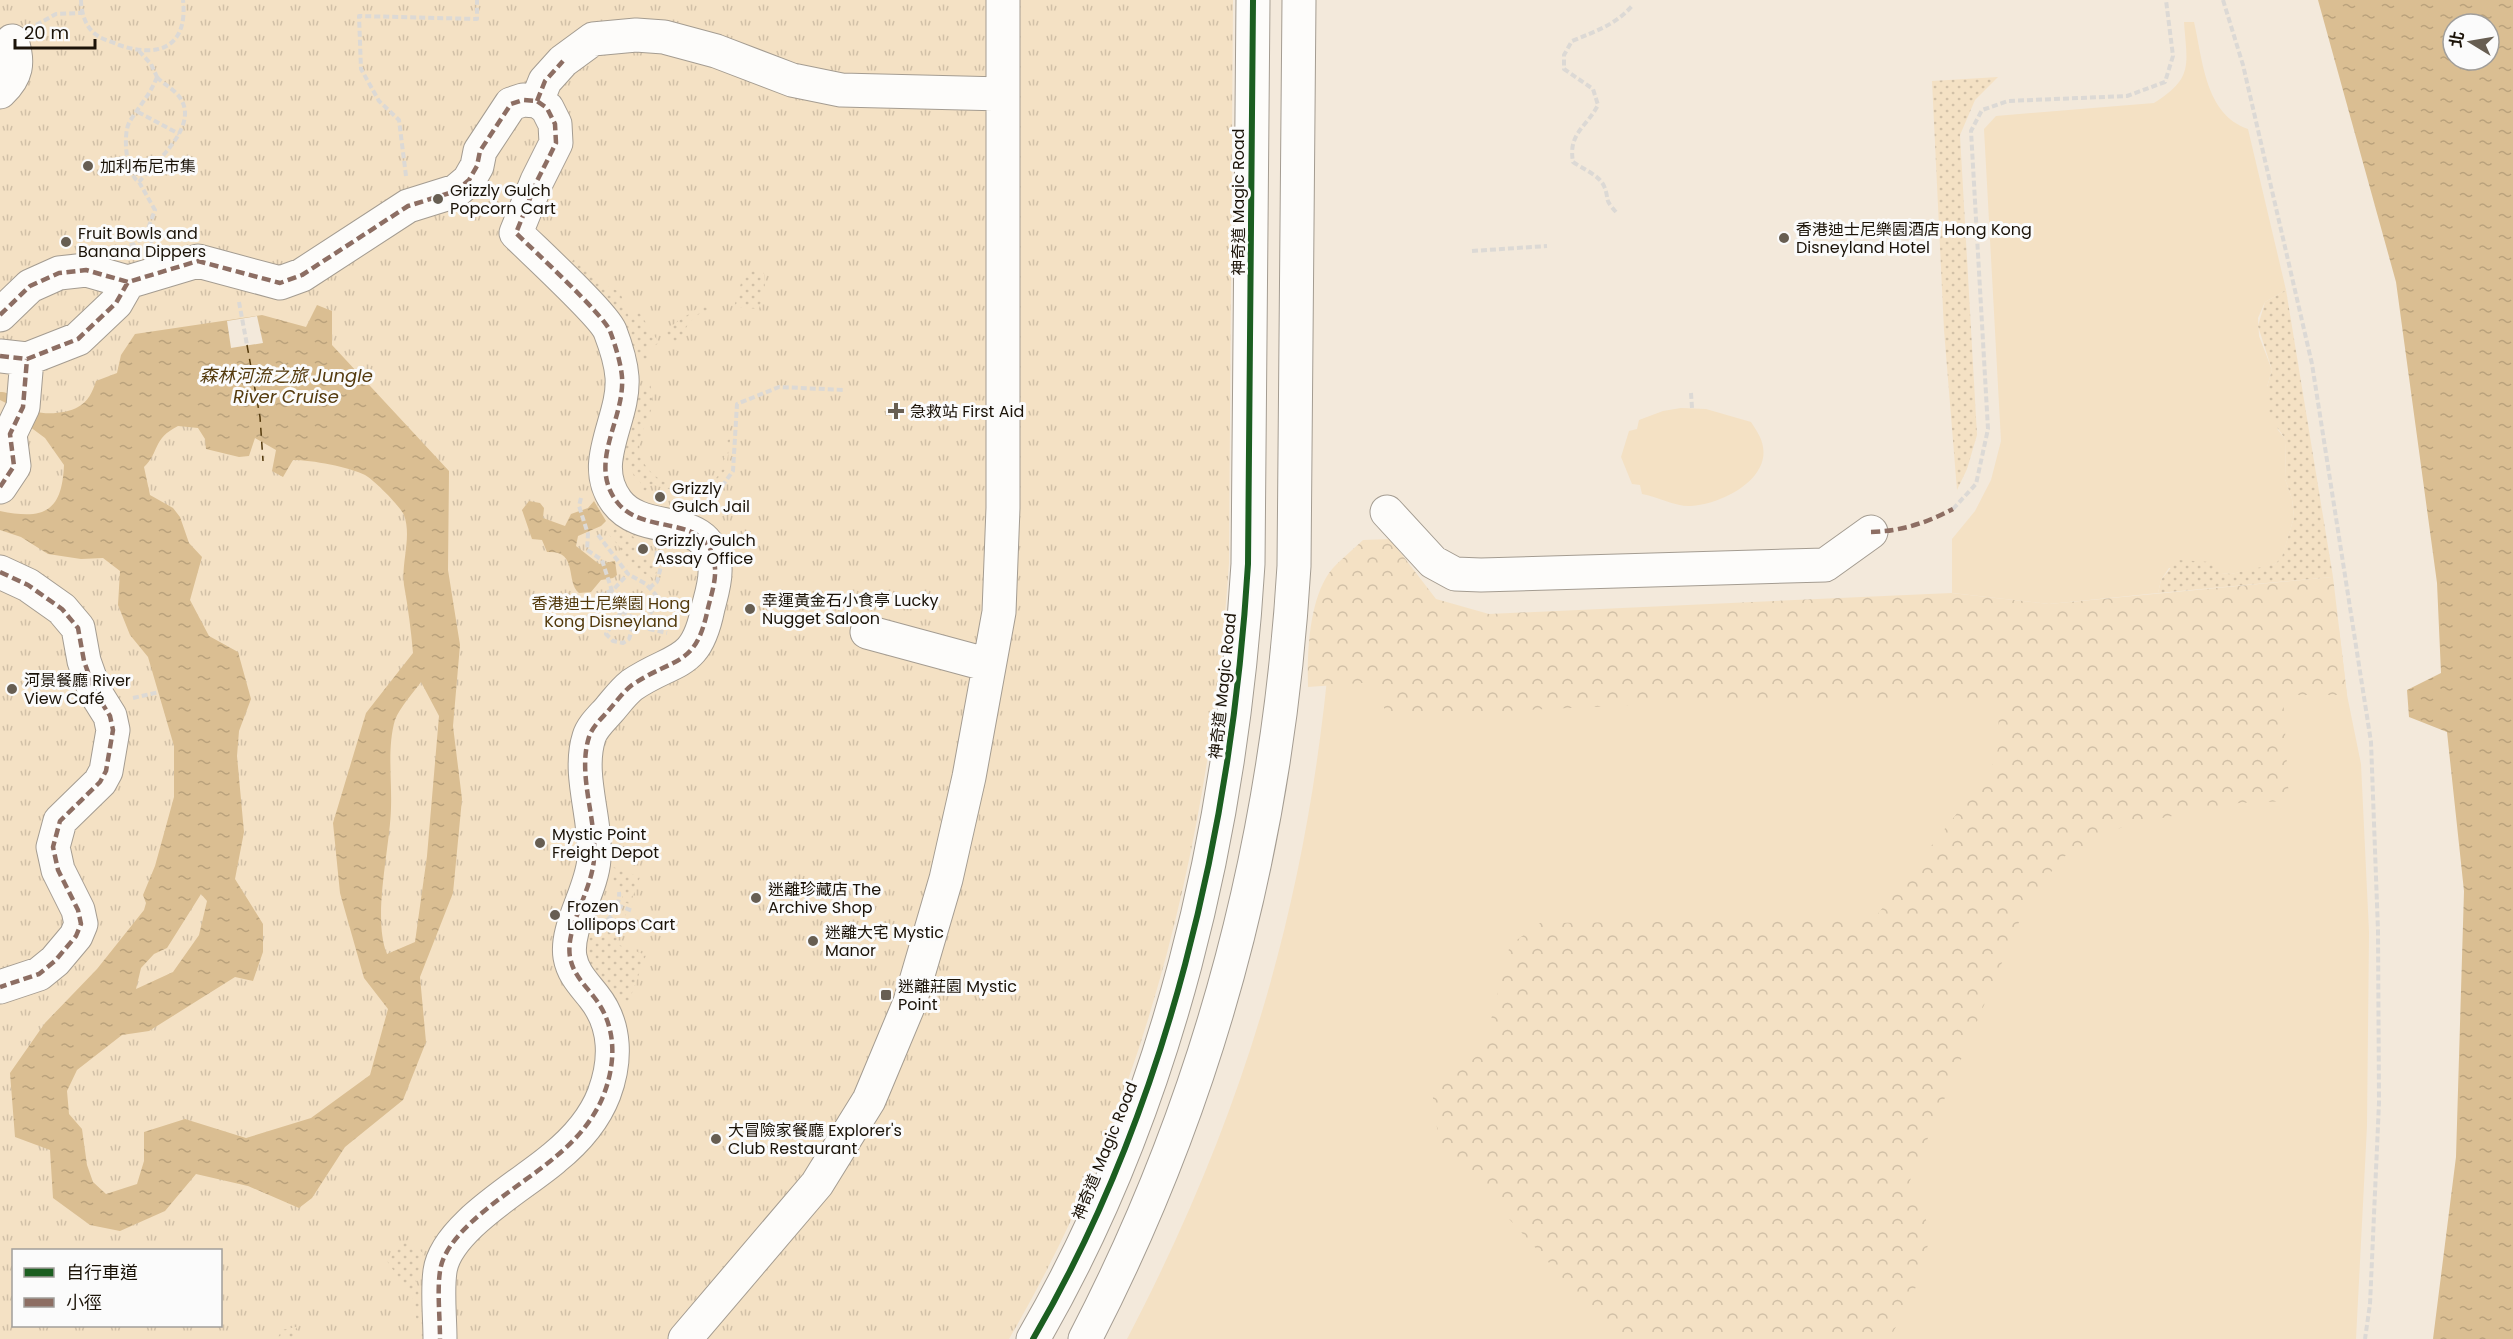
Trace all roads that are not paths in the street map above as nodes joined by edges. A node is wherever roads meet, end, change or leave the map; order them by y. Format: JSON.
{"nodes":[{"id":1,"x":1003,"y":0,"type":"edge"},
{"id":2,"x":1253,"y":0,"type":"edge"},
{"id":3,"x":1299,"y":0,"type":"edge"},
{"id":4,"x":12,"y":33,"type":"edge"},
{"id":5,"x":0,"y":92,"type":"edge"},
{"id":6,"x":1003,"y":94,"type":"junction"},
{"id":7,"x":537,"y":101,"type":"junction"},
{"id":8,"x":128,"y":282,"type":"junction"},
{"id":9,"x":0,"y":315,"type":"edge"},
{"id":10,"x":14,"y":358,"type":"edge"},
{"id":11,"x":0,"y":487,"type":"edge"},
{"id":12,"x":1387,"y":512,"type":"dead end"},
{"id":13,"x":1871,"y":532,"type":"dead end"},
{"id":14,"x":0,"y":572,"type":"edge"},
{"id":15,"x":867,"y":632,"type":"dead end"},
{"id":16,"x":989,"y":665,"type":"junction"},
{"id":17,"x":0,"y":987,"type":"edge"},
{"id":18,"x":440,"y":1339,"type":"edge"},
{"id":19,"x":685,"y":1339,"type":"edge"},
{"id":20,"x":1032,"y":1339,"type":"edge"},
{"id":21,"x":1085,"y":1339,"type":"edge"}],
"edges":[{"from":1,"to":6,"type":"street"},
{"from":2,"to":20,"type":"street","name":"神奇道 Magic Road"},
{"from":3,"to":21,"type":"street"},
{"from":4,"to":5,"type":"street"},
{"from":6,"to":7,"type":"street"},
{"from":6,"to":16,"type":"street"},
{"from":7,"to":8,"type":"street"},
{"from":7,"to":18,"type":"street"},
{"from":8,"to":9,"type":"street"},
{"from":8,"to":10,"type":"street"},
{"from":10,"to":11,"type":"street"},
{"from":12,"to":13,"type":"street"},
{"from":14,"to":17,"type":"street"},
{"from":15,"to":16,"type":"street"},
{"from":16,"to":19,"type":"street"}]}
